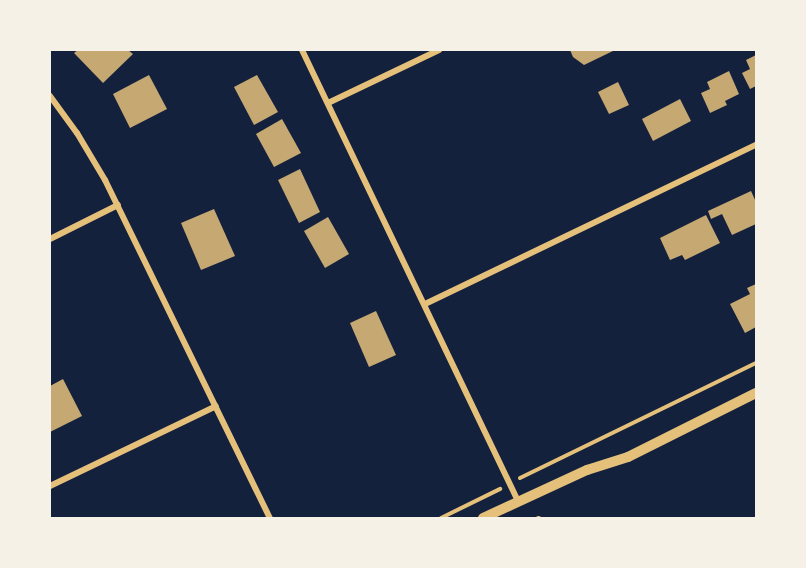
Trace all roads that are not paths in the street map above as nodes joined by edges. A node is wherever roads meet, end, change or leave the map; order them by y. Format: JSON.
{"nodes":[{"id":1,"x":302,"y":50,"type":"edge"},
{"id":2,"x":439,"y":50,"type":"edge"},
{"id":3,"x":50,"y":96,"type":"edge"},
{"id":4,"x":328,"y":103,"type":"junction"},
{"id":5,"x":756,"y":145,"type":"edge"},
{"id":6,"x":118,"y":205,"type":"junction"},
{"id":7,"x":50,"y":239,"type":"edge"},
{"id":8,"x":425,"y":304,"type":"junction"},
{"id":9,"x":756,"y":393,"type":"edge"},
{"id":10,"x":216,"y":406,"type":"junction"},
{"id":11,"x":50,"y":486,"type":"edge"},
{"id":12,"x":518,"y":501,"type":"junction"},
{"id":13,"x":270,"y":519,"type":"edge"},
{"id":14,"x":483,"y":519,"type":"edge"}],
"edges":[{"from":1,"to":4,"type":"street"},
{"from":2,"to":4,"type":"street"},
{"from":3,"to":6,"type":"street"},
{"from":4,"to":8,"type":"street"},
{"from":5,"to":8,"type":"street"},
{"from":6,"to":7,"type":"street"},
{"from":6,"to":10,"type":"street"},
{"from":8,"to":12,"type":"street"},
{"from":9,"to":12,"type":"street"},
{"from":10,"to":11,"type":"street"},
{"from":10,"to":13,"type":"street"},
{"from":12,"to":14,"type":"street"}]}
